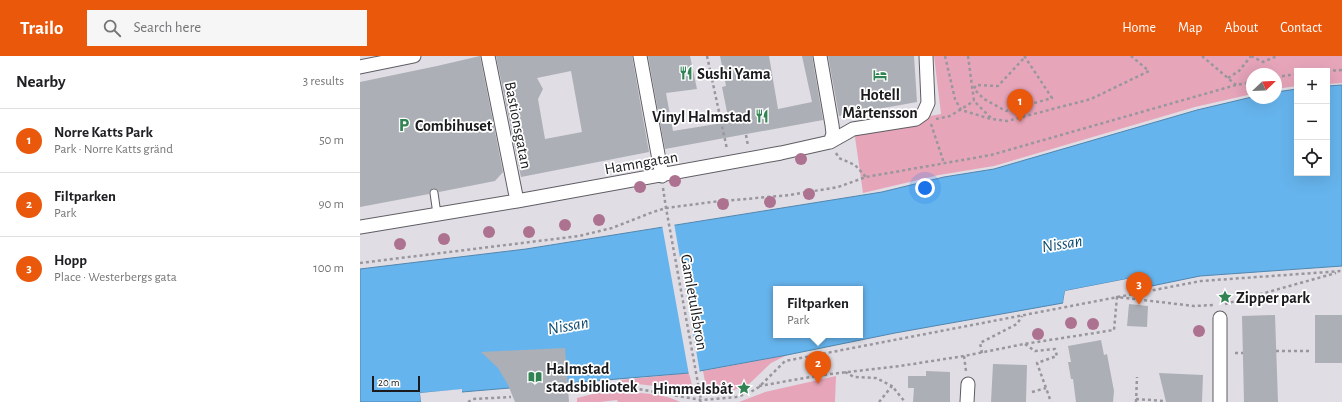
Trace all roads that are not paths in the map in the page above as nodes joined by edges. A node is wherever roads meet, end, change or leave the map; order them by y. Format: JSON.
{"nodes":[{"id":1,"x":414,"y":56,"type":"edge"},
{"id":2,"x":488,"y":56,"type":"edge"},
{"id":3,"x":640,"y":56,"type":"edge"},
{"id":4,"x":820,"y":56,"type":"edge"},
{"id":5,"x":926,"y":56,"type":"edge"},
{"id":6,"x":360,"y":67,"type":"edge"},
{"id":7,"x":830,"y":142,"type":"junction"},
{"id":8,"x":662,"y":176,"type":"junction"},
{"id":9,"x":434,"y":192,"type":"dead end"},
{"id":10,"x":517,"y":202,"type":"junction"},
{"id":11,"x":437,"y":214,"type":"junction"},
{"id":12,"x":360,"y":226,"type":"edge"},
{"id":13,"x":1220,"y":318,"type":"dead end"},
{"id":14,"x":968,"y":384,"type":"dead end"},
{"id":15,"x":967,"y":402,"type":"edge"},
{"id":16,"x":1220,"y":402,"type":"edge"}],
"edges":[{"from":1,"to":6,"type":"street"},
{"from":2,"to":10,"type":"street","name":"Bastionsgatan"},
{"from":3,"to":8,"type":"street"},
{"from":4,"to":7,"type":"street"},
{"from":5,"to":7,"type":"street","name":"Hamngatan"},
{"from":7,"to":8,"type":"street","name":"Hamngatan"},
{"from":8,"to":10,"type":"street","name":"Hamngatan"},
{"from":9,"to":11,"type":"lane"},
{"from":10,"to":11,"type":"street","name":"Hamngatan"},
{"from":11,"to":12,"type":"street","name":"Hamngatan"},
{"from":13,"to":16,"type":"street"},
{"from":14,"to":15,"type":"street"}]}
